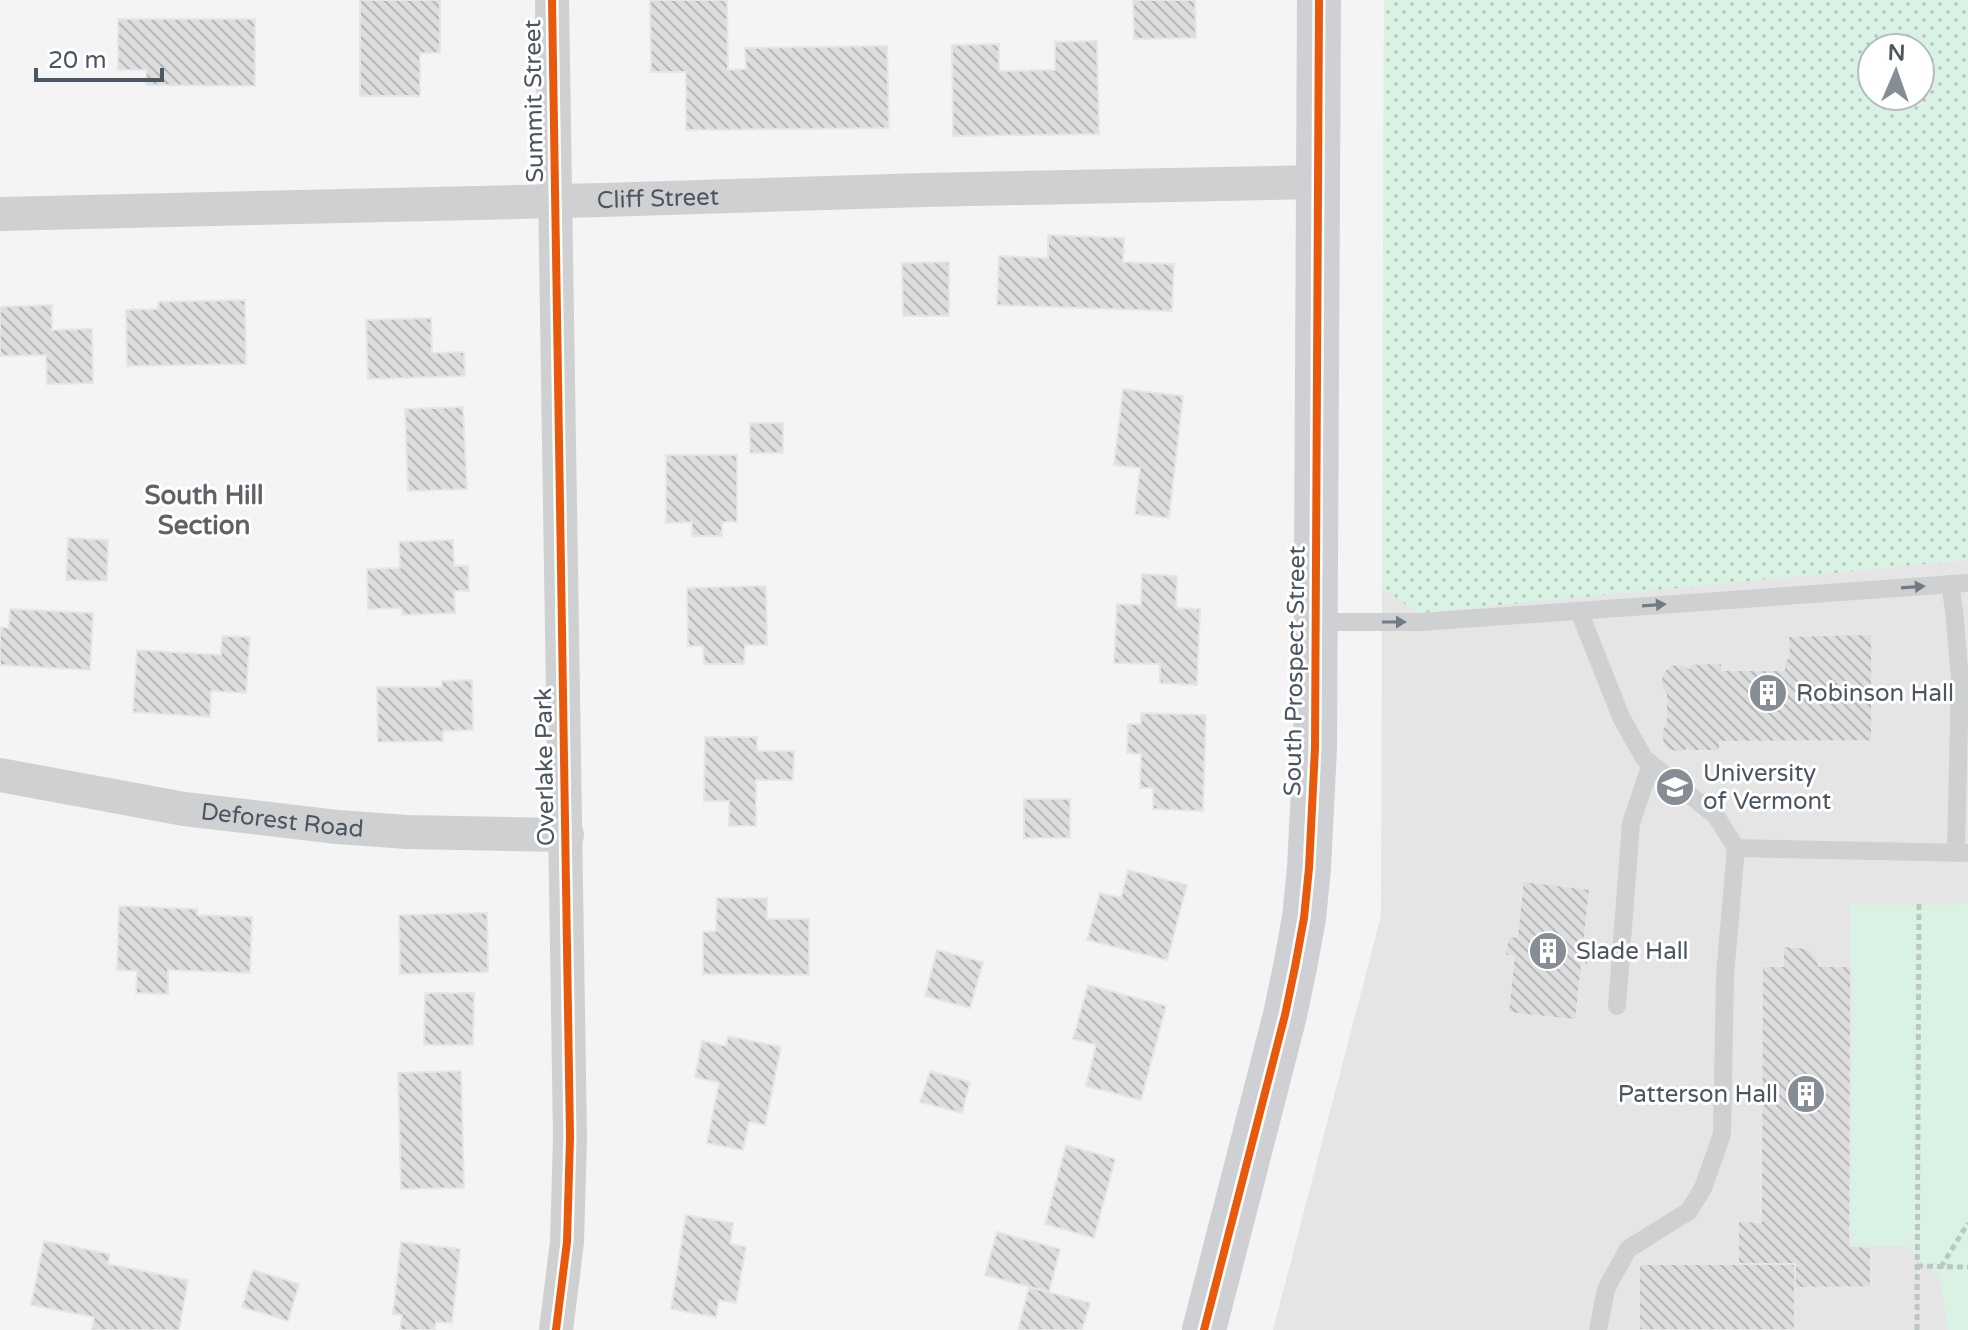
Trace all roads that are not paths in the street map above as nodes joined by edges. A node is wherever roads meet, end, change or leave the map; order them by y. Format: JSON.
{"nodes":[{"id":1,"x":552,"y":0,"type":"edge"},
{"id":2,"x":1319,"y":0,"type":"edge"},
{"id":3,"x":1317,"y":182,"type":"junction"},
{"id":4,"x":555,"y":202,"type":"junction"},
{"id":5,"x":0,"y":214,"type":"edge"},
{"id":6,"x":1959,"y":584,"type":"edge"},
{"id":7,"x":1579,"y":611,"type":"junction"},
{"id":8,"x":1316,"y":622,"type":"junction"},
{"id":9,"x":1964,"y":680,"type":"edge"},
{"id":10,"x":1651,"y":764,"type":"junction"},
{"id":11,"x":0,"y":775,"type":"edge"},
{"id":12,"x":567,"y":835,"type":"junction"},
{"id":13,"x":1736,"y":848,"type":"junction"},
{"id":14,"x":1962,"y":853,"type":"edge"},
{"id":15,"x":1617,"y":1006,"type":"dead end"},
{"id":16,"x":556,"y":1330,"type":"edge"},
{"id":17,"x":1204,"y":1330,"type":"edge"},
{"id":18,"x":1598,"y":1330,"type":"edge"}],
"edges":[{"from":1,"to":4,"type":"street","name":"Summit Street"},
{"from":2,"to":3,"type":"street","name":"South Prospect Street"},
{"from":3,"to":4,"type":"street","name":"Cliff Street"},
{"from":3,"to":8,"type":"street","name":"South Prospect Street"},
{"from":4,"to":5,"type":"street","name":"Cliff Street"},
{"from":4,"to":12,"type":"street","name":"Overlake Park"},
{"from":7,"to":6,"type":"lane","one_way":true},
{"from":6,"to":9,"type":"lane"},
{"from":8,"to":7,"type":"lane","one_way":true},
{"from":7,"to":10,"type":"lane"},
{"from":8,"to":17,"type":"street","name":"South Prospect Street"},
{"from":9,"to":14,"type":"lane"},
{"from":10,"to":13,"type":"lane"},
{"from":10,"to":15,"type":"lane"},
{"from":11,"to":12,"type":"street","name":"Deforest Road"},
{"from":12,"to":16,"type":"street","name":"Overlake Park"},
{"from":13,"to":14,"type":"lane"},
{"from":13,"to":18,"type":"lane"}]}
